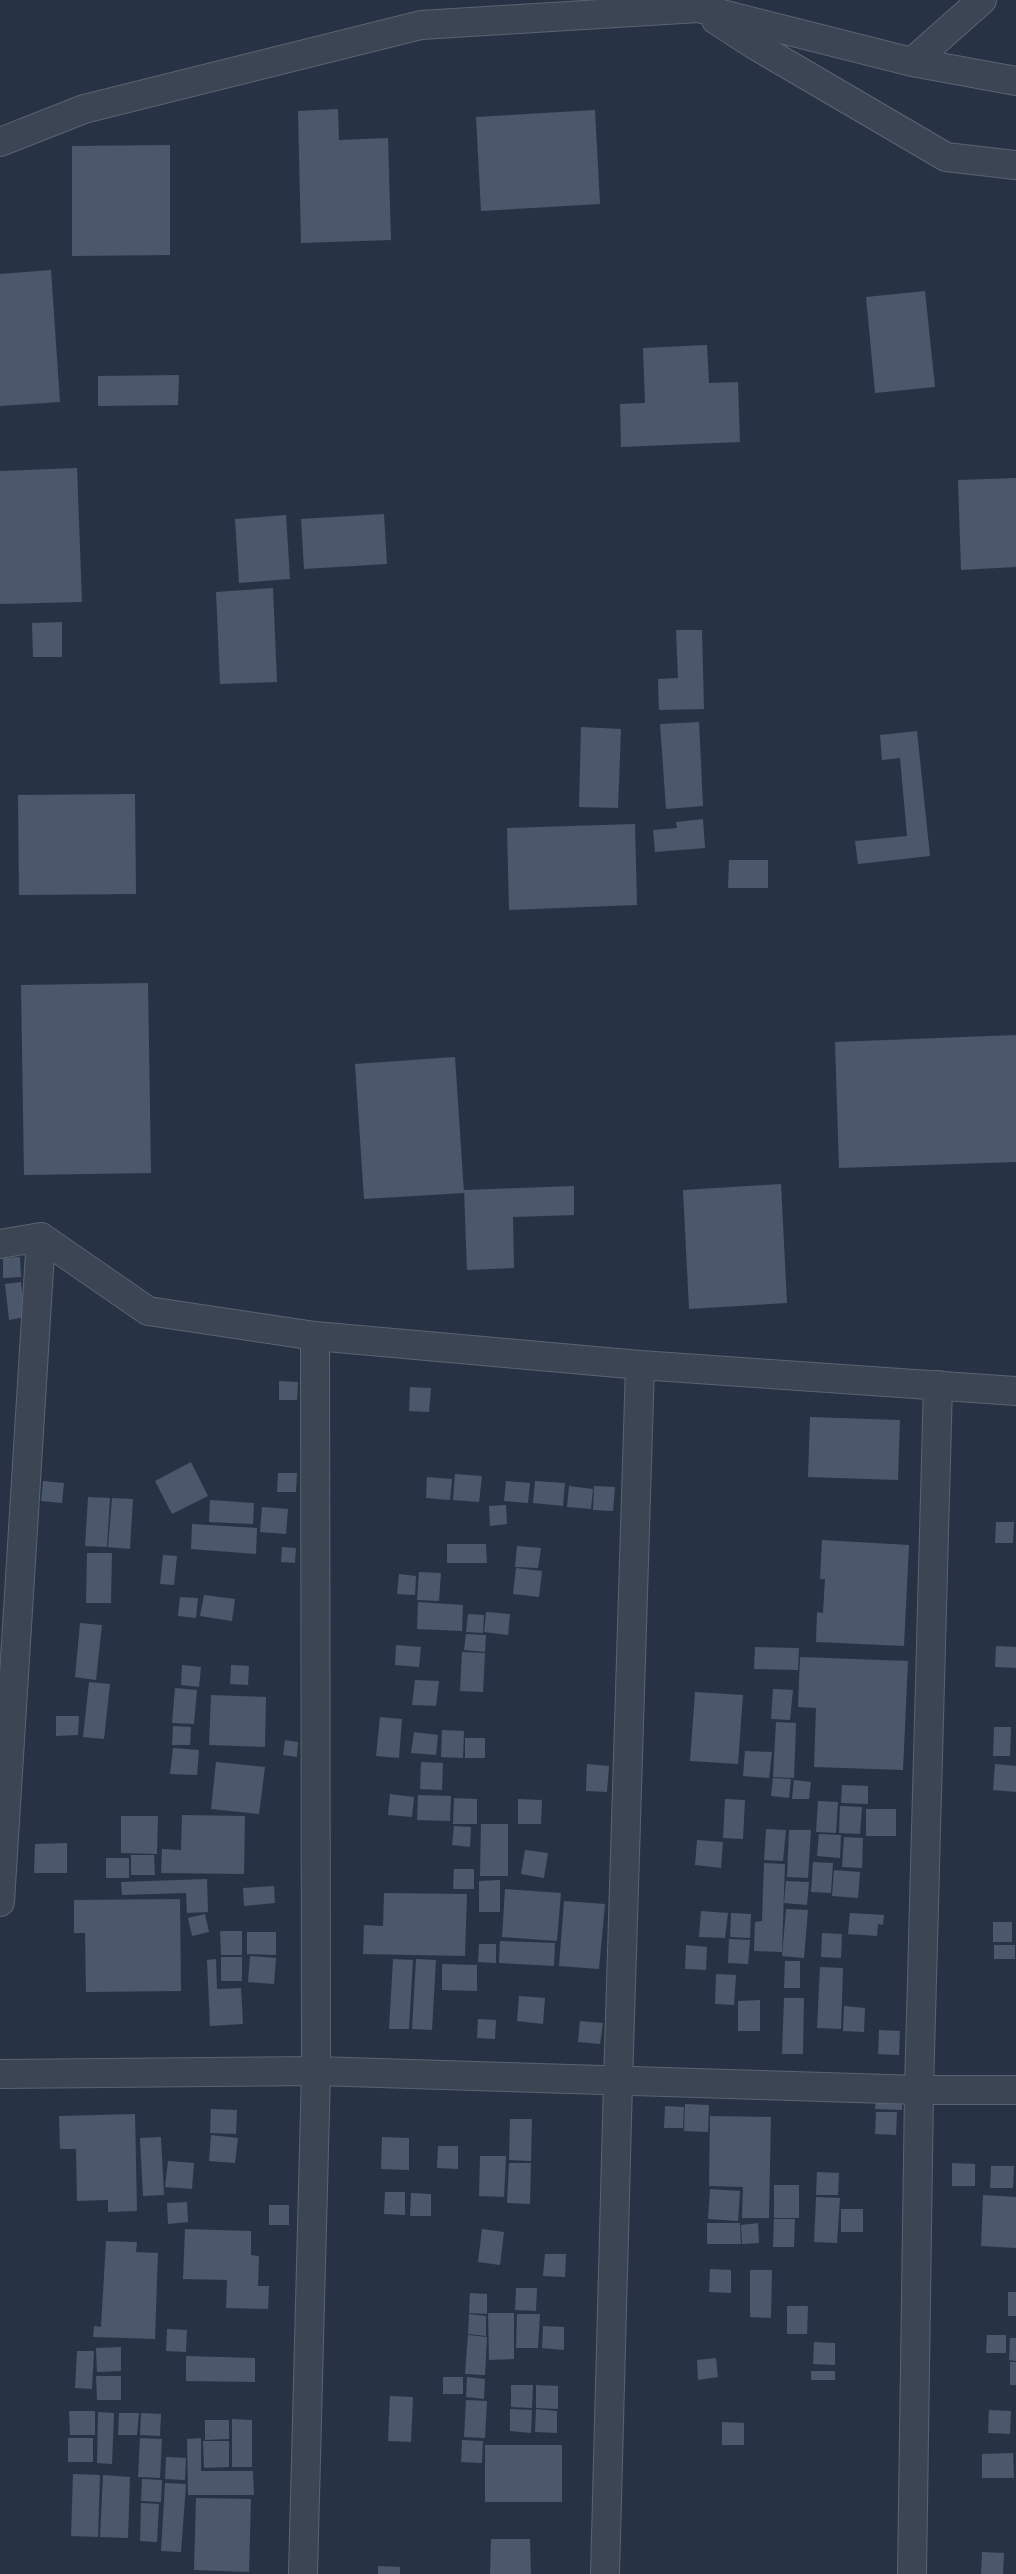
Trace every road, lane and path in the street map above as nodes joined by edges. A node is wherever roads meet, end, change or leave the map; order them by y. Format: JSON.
{"nodes":[{"id":1,"x":982,"y":0,"type":"edge"},
{"id":2,"x":692,"y":4,"type":"edge"},
{"id":3,"x":912,"y":62,"type":"junction"},
{"id":4,"x":1016,"y":81,"type":"edge"},
{"id":5,"x":0,"y":142,"type":"edge"},
{"id":6,"x":1016,"y":165,"type":"edge"},
{"id":7,"x":41,"y":1237,"type":"junction"},
{"id":8,"x":0,"y":1244,"type":"edge"},
{"id":9,"x":315,"y":1336,"type":"junction"},
{"id":10,"x":640,"y":1365,"type":"junction"},
{"id":11,"x":938,"y":1385,"type":"junction"},
{"id":12,"x":1016,"y":1391,"type":"edge"},
{"id":13,"x":0,"y":1902,"type":"edge"},
{"id":14,"x":316,"y":2072,"type":"junction"},
{"id":15,"x":0,"y":2074,"type":"edge"},
{"id":16,"x":618,"y":2082,"type":"junction"},
{"id":17,"x":919,"y":2090,"type":"junction"},
{"id":18,"x":1016,"y":2090,"type":"edge"},
{"id":19,"x":303,"y":2574,"type":"edge"},
{"id":20,"x":606,"y":2574,"type":"edge"},
{"id":21,"x":912,"y":2574,"type":"edge"}],
"edges":[{"from":1,"to":3,"type":"street"},
{"from":2,"to":3,"type":"street"},
{"from":2,"to":5,"type":"street"},
{"from":2,"to":6,"type":"street"},
{"from":3,"to":4,"type":"street"},
{"from":7,"to":8,"type":"street"},
{"from":7,"to":9,"type":"street"},
{"from":7,"to":13,"type":"street"},
{"from":9,"to":10,"type":"street"},
{"from":9,"to":14,"type":"street"},
{"from":10,"to":11,"type":"street"},
{"from":10,"to":16,"type":"street"},
{"from":11,"to":12,"type":"street"},
{"from":11,"to":17,"type":"street"},
{"from":14,"to":15,"type":"street"},
{"from":14,"to":16,"type":"street"},
{"from":14,"to":19,"type":"street"},
{"from":16,"to":17,"type":"street"},
{"from":16,"to":20,"type":"street"},
{"from":17,"to":18,"type":"street"},
{"from":17,"to":21,"type":"street"}]}
